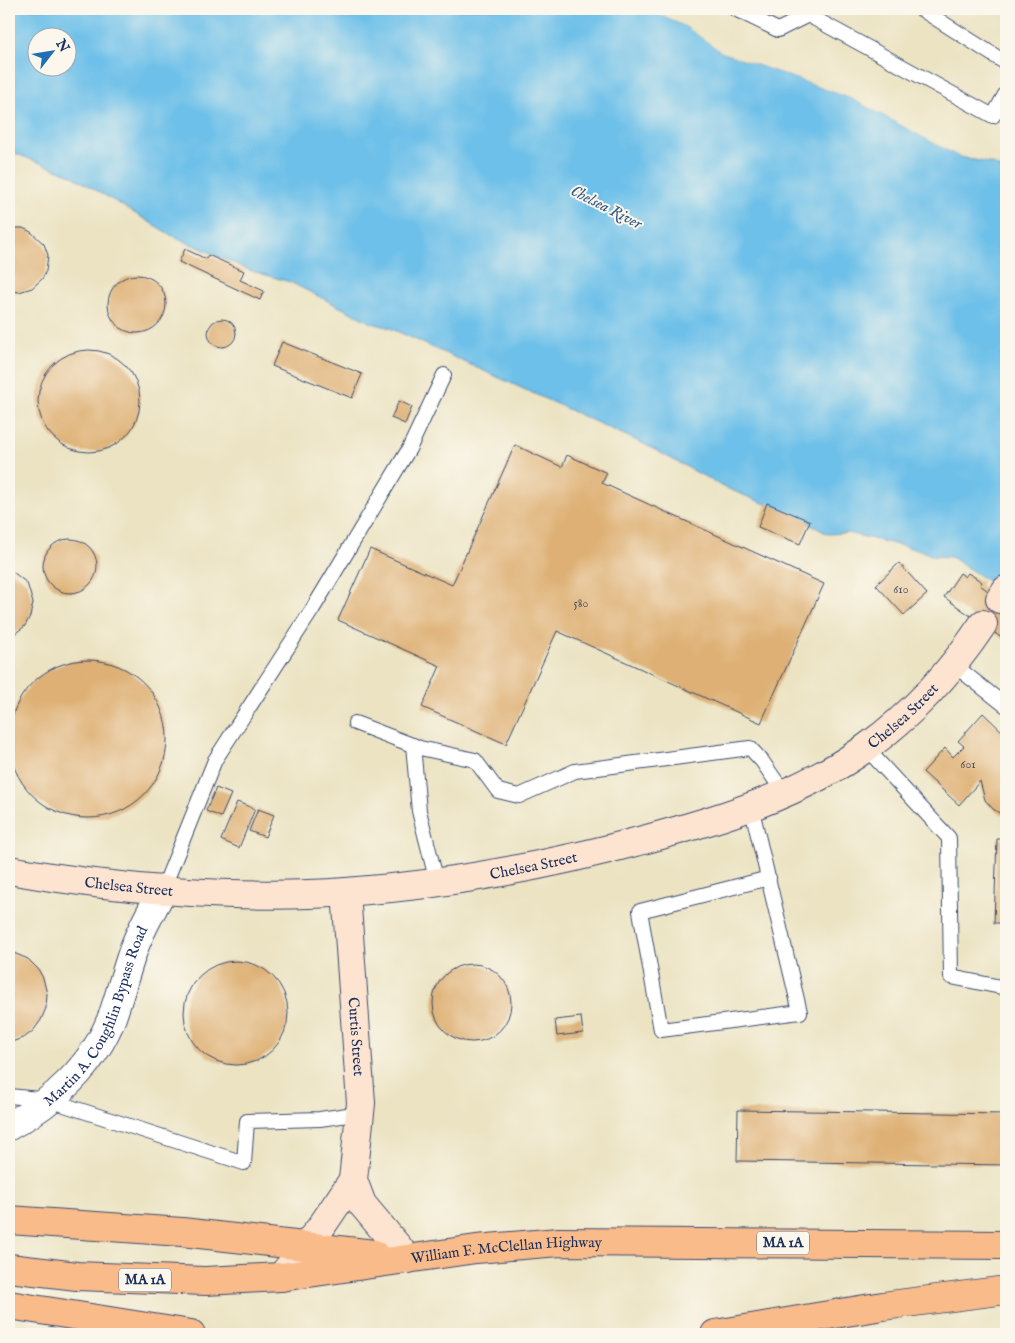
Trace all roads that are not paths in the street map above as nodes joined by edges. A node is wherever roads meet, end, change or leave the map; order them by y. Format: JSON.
{"nodes":[{"id":1,"x":736,"y":9,"type":"edge"},
{"id":2,"x":920,"y":9,"type":"edge"},
{"id":3,"x":802,"y":12,"type":"edge"},
{"id":4,"x":1006,"y":63,"type":"edge"},
{"id":5,"x":1006,"y":93,"type":"edge"},
{"id":6,"x":444,"y":375,"type":"dead end"},
{"id":7,"x":983,"y":624,"type":"dead end"},
{"id":8,"x":960,"y":657,"type":"junction"},
{"id":9,"x":1006,"y":706,"type":"edge"},
{"id":10,"x":355,"y":723,"type":"dead end"},
{"id":11,"x":413,"y":745,"type":"junction"},
{"id":12,"x":866,"y":748,"type":"junction"},
{"id":13,"x":784,"y":793,"type":"junction"},
{"id":14,"x":751,"y":806,"type":"junction"},
{"id":15,"x":9,"y":870,"type":"edge"},
{"id":16,"x":769,"y":878,"type":"junction"},
{"id":17,"x":437,"y":882,"type":"junction"},
{"id":18,"x":163,"y":889,"type":"junction"},
{"id":19,"x":346,"y":892,"type":"junction"},
{"id":20,"x":1006,"y":988,"type":"edge"},
{"id":21,"x":9,"y":1096,"type":"edge"},
{"id":22,"x":49,"y":1100,"type":"junction"},
{"id":23,"x":360,"y":1118,"type":"junction"},
{"id":24,"x":9,"y":1126,"type":"edge"},
{"id":25,"x":353,"y":1180,"type":"junction"},
{"id":26,"x":9,"y":1220,"type":"edge"},
{"id":27,"x":1006,"y":1245,"type":"edge"},
{"id":28,"x":306,"y":1246,"type":"junction"},
{"id":29,"x":408,"y":1259,"type":"junction"},
{"id":30,"x":9,"y":1268,"type":"edge"},
{"id":31,"x":281,"y":1277,"type":"junction"},
{"id":32,"x":1006,"y":1290,"type":"edge"},
{"id":33,"x":9,"y":1305,"type":"edge"},
{"id":34,"x":191,"y":1334,"type":"edge"},
{"id":35,"x":714,"y":1334,"type":"edge"}],
"edges":[{"from":1,"to":3,"type":"lane"},
{"from":2,"to":4,"type":"lane"},
{"from":3,"to":5,"type":"lane"},
{"from":6,"to":18,"type":"lane"},
{"from":7,"to":8,"type":"main road","name":"Chelsea Street"},
{"from":8,"to":9,"type":"lane"},
{"from":8,"to":12,"type":"main road","name":"Chelsea Street"},
{"from":10,"to":11,"type":"lane"},
{"from":11,"to":13,"type":"lane"},
{"from":11,"to":17,"type":"lane"},
{"from":12,"to":13,"type":"main road","name":"Chelsea Street"},
{"from":12,"to":20,"type":"lane"},
{"from":13,"to":14,"type":"main road","name":"Chelsea Street"},
{"from":14,"to":16,"type":"lane"},
{"from":14,"to":17,"type":"main road","name":"Chelsea Street"},
{"from":15,"to":18,"type":"main road","name":"Chelsea Street"},
{"from":16,"to":16,"type":"lane"},
{"from":17,"to":19,"type":"main road","name":"Chelsea Street"},
{"from":18,"to":19,"type":"main road","name":"Chelsea Street"},
{"from":18,"to":22,"type":"street","name":"Martin A. Coughlin Bypass Road"},
{"from":19,"to":23,"type":"main road","name":"Curtis Street"},
{"from":21,"to":22,"type":"lane"},
{"from":22,"to":23,"type":"lane"},
{"from":22,"to":24,"type":"street","name":"Martin A. Coughlin Bypass Road"},
{"from":23,"to":25,"type":"main road","name":"Curtis Street"},
{"from":25,"to":28,"type":"main road","name":"Curtis Street"},
{"from":25,"to":29,"type":"main road","name":"Curtis Street"},
{"from":26,"to":28,"type":"highway"},
{"from":27,"to":29,"type":"highway","name":"William F. McClellan Highway","number":"MA 1A"},
{"from":28,"to":29,"type":"highway"},
{"from":28,"to":31,"type":"main road","name":"Curtis Street"},
{"from":29,"to":31,"type":"highway","name":"William F. McClellan Highway","number":"MA 1A"},
{"from":30,"to":31,"type":"highway","name":"William F. McClellan Highway","number":"MA 1A"},
{"from":32,"to":35,"type":"highway"},
{"from":33,"to":34,"type":"highway"}]}
